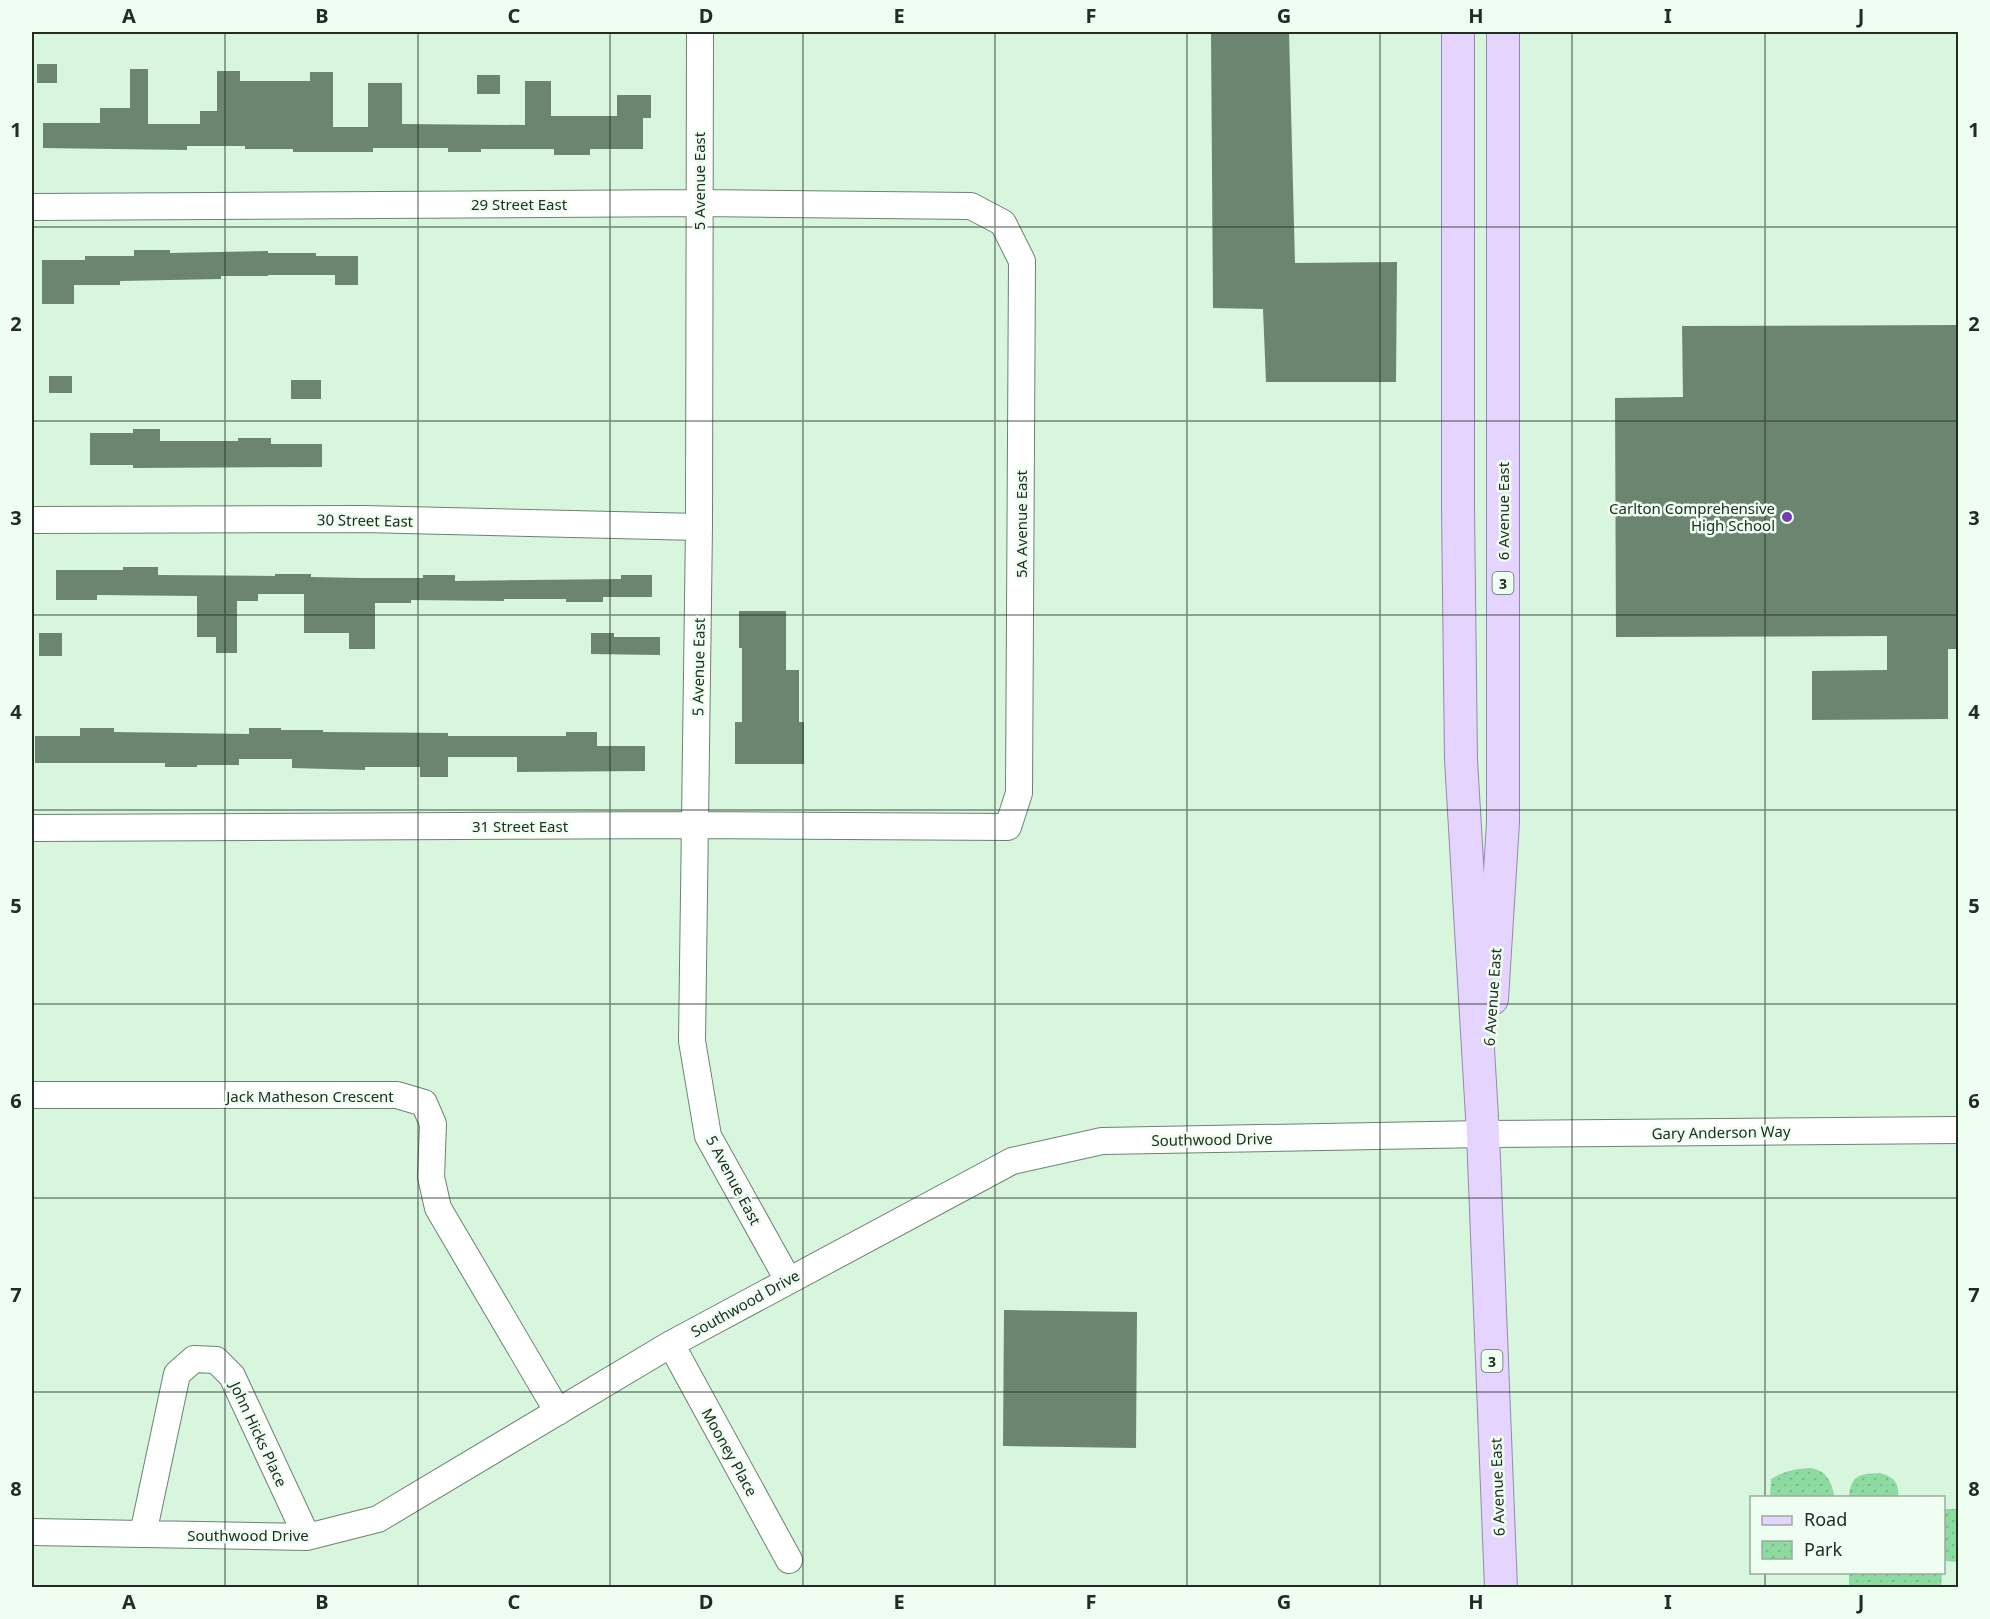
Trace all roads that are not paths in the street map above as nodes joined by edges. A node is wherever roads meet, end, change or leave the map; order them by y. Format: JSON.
{"nodes":[{"id":1,"x":700,"y":32,"type":"edge"},
{"id":2,"x":1458,"y":32,"type":"edge"},
{"id":3,"x":1503,"y":32,"type":"edge"},
{"id":4,"x":699,"y":203,"type":"junction"},
{"id":5,"x":32,"y":207,"type":"edge"},
{"id":6,"x":1003,"y":223,"type":"joint"},
{"id":7,"x":32,"y":519,"type":"edge"},
{"id":8,"x":699,"y":527,"type":"junction"},
{"id":9,"x":696,"y":825,"type":"junction"},
{"id":10,"x":1008,"y":827,"type":"joint"},
{"id":11,"x":32,"y":828,"type":"edge"},
{"id":12,"x":32,"y":1095,"type":"edge"},
{"id":13,"x":1959,"y":1130,"type":"edge"},
{"id":14,"x":1483,"y":1134,"type":"junction"},
{"id":15,"x":788,"y":1280,"type":"junction"},
{"id":16,"x":671,"y":1344,"type":"junction"},
{"id":17,"x":558,"y":1412,"type":"junction"},
{"id":18,"x":32,"y":1532,"type":"edge"},
{"id":19,"x":144,"y":1534,"type":"junction"},
{"id":20,"x":307,"y":1537,"type":"junction"},
{"id":21,"x":789,"y":1560,"type":"dead end"},
{"id":22,"x":1501,"y":1587,"type":"edge"}],
"edges":[{"from":1,"to":4,"type":"street","name":"5 Avenue East"},
{"from":2,"to":14,"type":"main road","name":"6 Avenue East","number":"3"},
{"from":3,"to":14,"type":"main road","name":"6 Avenue East","number":"3"},
{"from":4,"to":5,"type":"street","name":"29 Street East"},
{"from":4,"to":6,"type":"street","name":"29 Street East"},
{"from":4,"to":8,"type":"street","name":"5 Avenue East"},
{"from":6,"to":10,"type":"street","name":"5A Avenue East"},
{"from":7,"to":8,"type":"street","name":"30 Street East"},
{"from":8,"to":9,"type":"street","name":"5 Avenue East"},
{"from":9,"to":10,"type":"street","name":"31 Street East"},
{"from":9,"to":11,"type":"street","name":"31 Street East"},
{"from":9,"to":15,"type":"street","name":"5 Avenue East"},
{"from":12,"to":17,"type":"street","name":"Jack Matheson Crescent"},
{"from":13,"to":14,"type":"street","name":"Gary Anderson Way"},
{"from":14,"to":15,"type":"street","name":"Southwood Drive"},
{"from":14,"to":22,"type":"main road","name":"6 Avenue East","number":"3"},
{"from":15,"to":16,"type":"street","name":"Southwood Drive"},
{"from":16,"to":17,"type":"street","name":"Southwood Drive"},
{"from":16,"to":21,"type":"street","name":"Mooney Place"},
{"from":17,"to":20,"type":"street","name":"Southwood Drive"},
{"from":18,"to":19,"type":"street","name":"Southwood Drive"},
{"from":19,"to":20,"type":"street","name":"Southwood Drive"},
{"from":19,"to":20,"type":"street","name":"John Hicks Place"}]}
